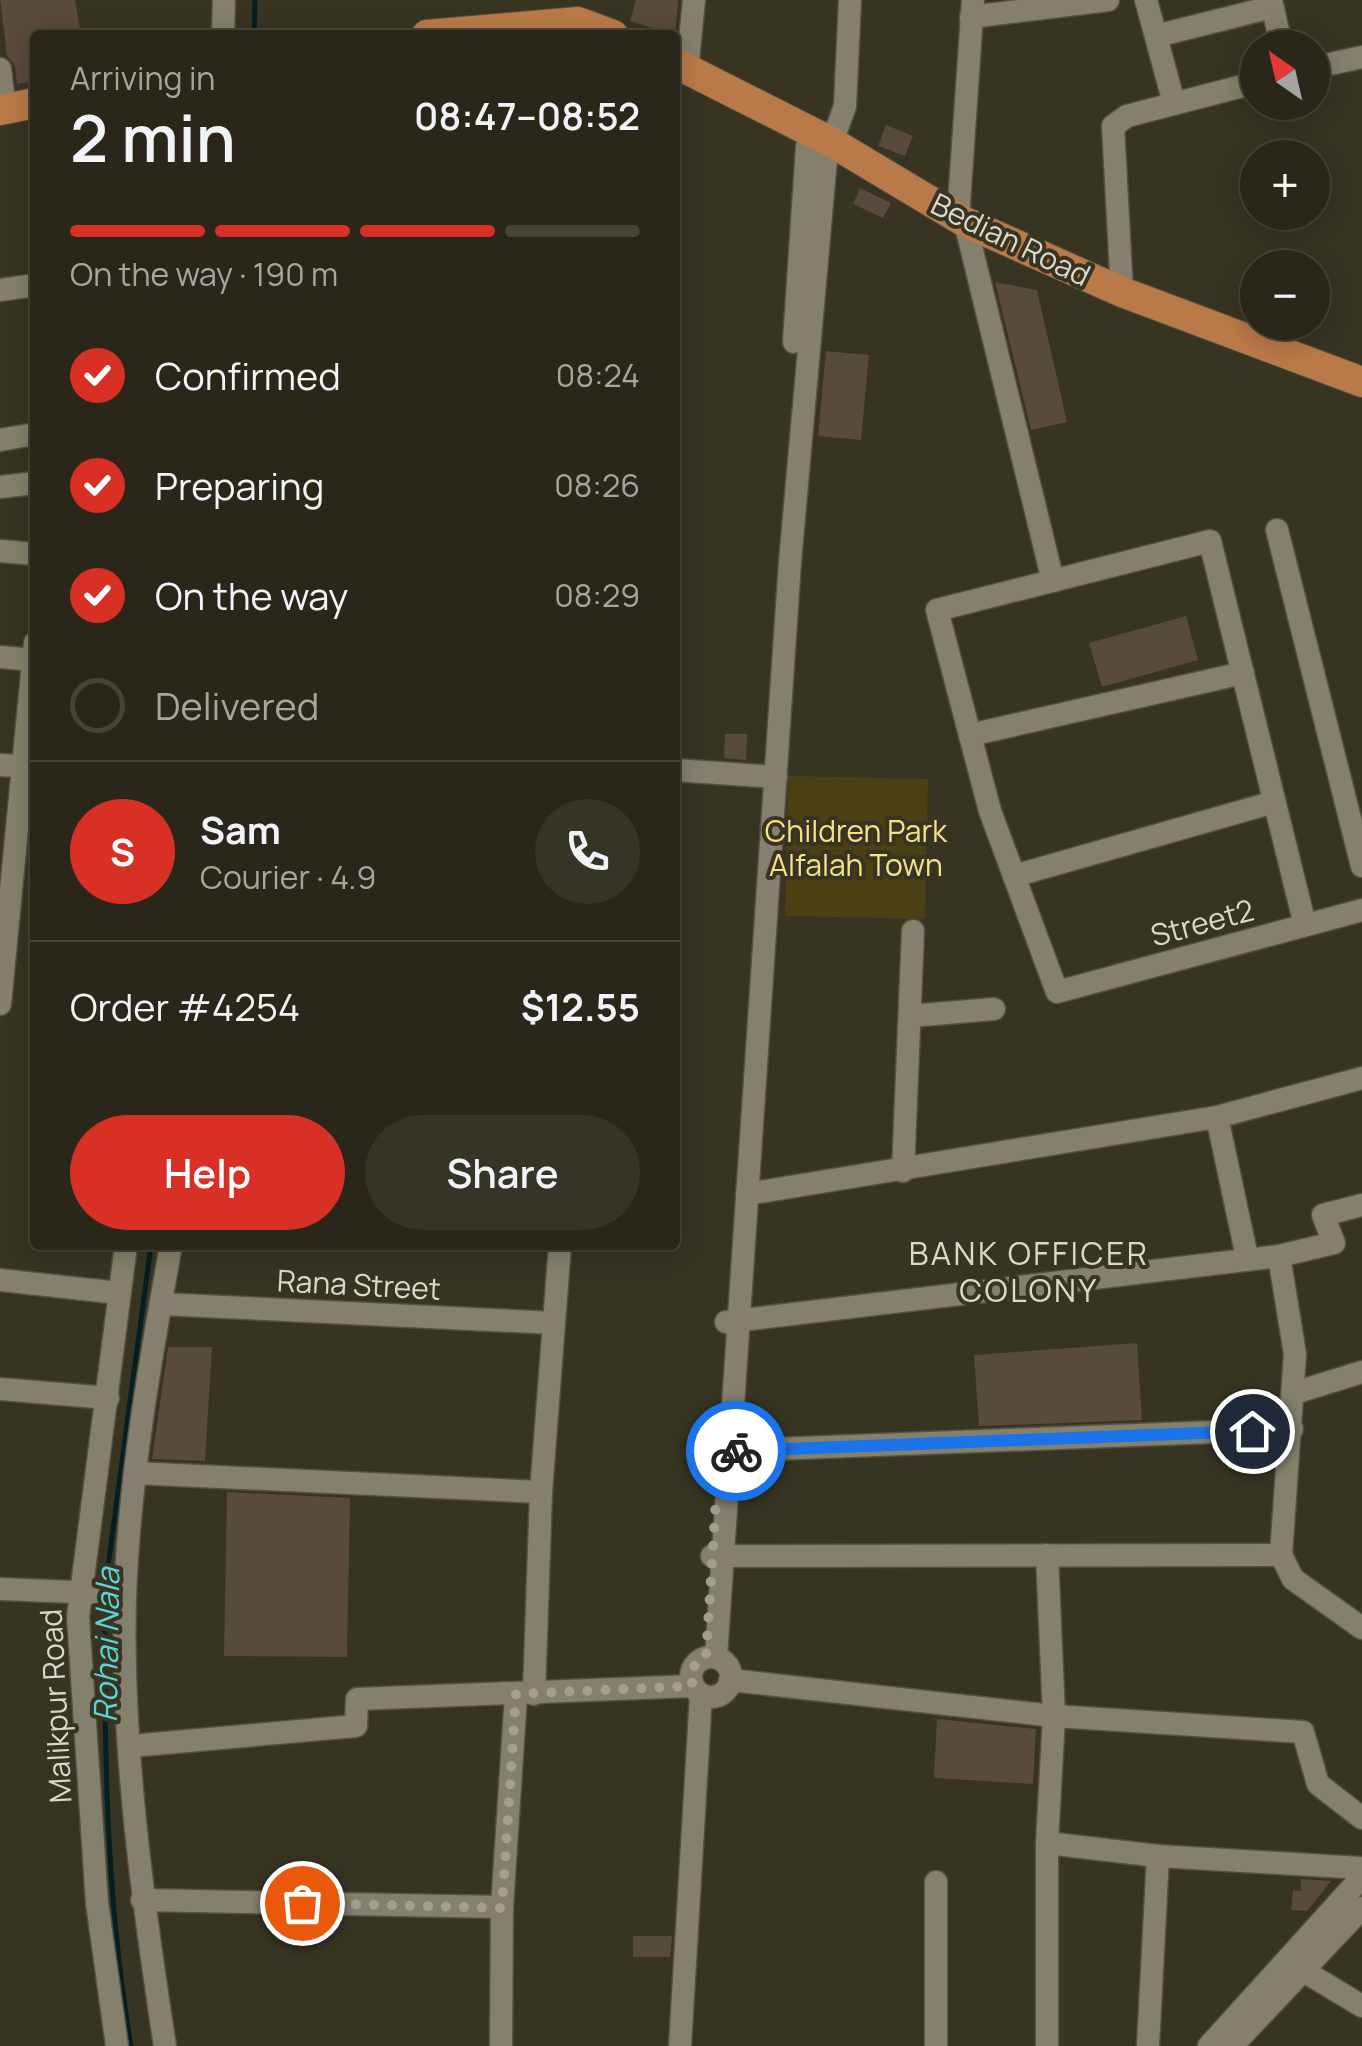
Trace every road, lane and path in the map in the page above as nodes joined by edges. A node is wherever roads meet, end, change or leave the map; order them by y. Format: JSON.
{"nodes":[{"id":1,"x":224,"y":0,"type":"edge"},
{"id":2,"x":694,"y":0,"type":"edge"},
{"id":3,"x":850,"y":0,"type":"edge"},
{"id":4,"x":1108,"y":0,"type":"edge"},
{"id":5,"x":1146,"y":0,"type":"edge"},
{"id":6,"x":1272,"y":3,"type":"edge"},
{"id":7,"x":972,"y":8,"type":"edge"},
{"id":8,"x":223,"y":30,"type":"edge"},
{"id":9,"x":488,"y":30,"type":"edge"},
{"id":10,"x":600,"y":30,"type":"edge"},
{"id":11,"x":1278,"y":30,"type":"edge"},
{"id":12,"x":1156,"y":36,"type":"junction"},
{"id":13,"x":1362,"y":57,"type":"edge"},
{"id":14,"x":1330,"y":64,"type":"edge"},
{"id":15,"x":681,"y":67,"type":"edge"},
{"id":16,"x":0,"y":69,"type":"edge"},
{"id":17,"x":1240,"y":87,"type":"edge"},
{"id":18,"x":1174,"y":104,"type":"junction"},
{"id":19,"x":22,"y":107,"type":"edge"},
{"id":20,"x":824,"y":138,"type":"junction"},
{"id":21,"x":962,"y":220,"type":"junction"},
{"id":22,"x":30,"y":285,"type":"edge"},
{"id":23,"x":0,"y":290,"type":"edge"},
{"id":24,"x":1122,"y":292,"type":"junction"},
{"id":25,"x":1362,"y":382,"type":"edge"},
{"id":26,"x":30,"y":435,"type":"edge"},
{"id":27,"x":0,"y":440,"type":"edge"},
{"id":28,"x":30,"y":484,"type":"edge"},
{"id":29,"x":0,"y":488,"type":"edge"},
{"id":30,"x":1278,"y":530,"type":"dead end"},
{"id":31,"x":0,"y":551,"type":"edge"},
{"id":32,"x":30,"y":554,"type":"edge"},
{"id":33,"x":1053,"y":581,"type":"junction"},
{"id":34,"x":30,"y":653,"type":"edge"},
{"id":35,"x":0,"y":657,"type":"edge"},
{"id":36,"x":1243,"y":674,"type":"junction"},
{"id":37,"x":970,"y":736,"type":"junction"},
{"id":38,"x":0,"y":765,"type":"edge"},
{"id":39,"x":30,"y":767,"type":"edge"},
{"id":40,"x":680,"y":770,"type":"edge"},
{"id":41,"x":771,"y":776,"type":"junction"},
{"id":42,"x":1274,"y":802,"type":"junction"},
{"id":43,"x":1360,"y":851,"type":"edge"},
{"id":44,"x":1014,"y":876,"type":"junction"},
{"id":45,"x":7,"y":891,"type":"edge"},
{"id":46,"x":1362,"y":910,"type":"edge"},
{"id":47,"x":1305,"y":925,"type":"junction"},
{"id":48,"x":914,"y":931,"type":"dead end"},
{"id":49,"x":0,"y":1004,"type":"edge"},
{"id":50,"x":994,"y":1008,"type":"dead end"},
{"id":51,"x":910,"y":1016,"type":"junction"},
{"id":52,"x":1362,"y":1078,"type":"edge"},
{"id":53,"x":1217,"y":1117,"type":"junction"},
{"id":54,"x":903,"y":1171,"type":"junction"},
{"id":55,"x":746,"y":1194,"type":"junction"},
{"id":56,"x":1362,"y":1205,"type":"edge"},
{"id":57,"x":125,"y":1250,"type":"edge"},
{"id":58,"x":170,"y":1250,"type":"edge"},
{"id":59,"x":560,"y":1250,"type":"edge"},
{"id":60,"x":1279,"y":1256,"type":"junction"},
{"id":61,"x":1246,"y":1257,"type":"junction"},
{"id":62,"x":0,"y":1280,"type":"edge"},
{"id":63,"x":119,"y":1293,"type":"junction"},
{"id":64,"x":160,"y":1304,"type":"junction"},
{"id":65,"x":733,"y":1322,"type":"junction"},
{"id":66,"x":554,"y":1324,"type":"junction"},
{"id":67,"x":1362,"y":1372,"type":"edge"},
{"id":68,"x":0,"y":1389,"type":"edge"},
{"id":69,"x":1294,"y":1394,"type":"junction"},
{"id":70,"x":108,"y":1398,"type":"junction"},
{"id":71,"x":1292,"y":1430,"type":"junction"},
{"id":72,"x":726,"y":1451,"type":"junction"},
{"id":73,"x":135,"y":1473,"type":"junction"},
{"id":74,"x":541,"y":1492,"type":"junction"},
{"id":75,"x":1281,"y":1554,"type":"junction"},
{"id":76,"x":1047,"y":1555,"type":"junction"},
{"id":77,"x":718,"y":1556,"type":"junction"},
{"id":78,"x":0,"y":1589,"type":"edge"},
{"id":79,"x":121,"y":1593,"type":"junction"},
{"id":80,"x":84,"y":1594,"type":"junction"},
{"id":81,"x":1362,"y":1628,"type":"edge"},
{"id":82,"x":711,"y":1657,"type":"junction"},
{"id":83,"x":710,"y":1689,"type":"junction"},
{"id":84,"x":525,"y":1694,"type":"junction"},
{"id":85,"x":1054,"y":1716,"type":"junction"},
{"id":86,"x":132,"y":1746,"type":"junction"},
{"id":87,"x":1362,"y":1818,"type":"edge"},
{"id":88,"x":1047,"y":1843,"type":"junction"},
{"id":89,"x":1158,"y":1856,"type":"junction"},
{"id":90,"x":1362,"y":1868,"type":"edge"},
{"id":91,"x":1362,"y":1877,"type":"edge"},
{"id":92,"x":936,"y":1882,"type":"dead end"},
{"id":93,"x":142,"y":1900,"type":"junction"},
{"id":94,"x":502,"y":1908,"type":"junction"},
{"id":95,"x":1362,"y":1908,"type":"edge"},
{"id":96,"x":1296,"y":1965,"type":"junction"},
{"id":97,"x":1362,"y":2006,"type":"edge"},
{"id":98,"x":116,"y":2046,"type":"edge"},
{"id":99,"x":164,"y":2046,"type":"edge"},
{"id":100,"x":501,"y":2046,"type":"edge"},
{"id":101,"x":680,"y":2046,"type":"edge"},
{"id":102,"x":695,"y":2046,"type":"edge"},
{"id":103,"x":936,"y":2046,"type":"edge"},
{"id":104,"x":1047,"y":2046,"type":"edge"},
{"id":105,"x":1148,"y":2046,"type":"edge"},
{"id":106,"x":1209,"y":2046,"type":"edge"},
{"id":107,"x":1232,"y":2046,"type":"edge"}],
"edges":[{"from":1,"to":8,"type":"street"},
{"from":2,"to":15,"type":"street"},
{"from":3,"to":20,"type":"street"},
{"from":4,"to":7,"type":"street"},
{"from":5,"to":12,"type":"street"},
{"from":6,"to":11,"type":"street"},
{"from":6,"to":12,"type":"street"},
{"from":7,"to":21,"type":"street"},
{"from":9,"to":10,"type":"main road"},
{"from":12,"to":18,"type":"street"},
{"from":13,"to":14,"type":"street"},
{"from":15,"to":20,"type":"main road","name":"Bedian Road"},
{"from":16,"to":19,"type":"street"},
{"from":17,"to":18,"type":"street"},
{"from":18,"to":24,"type":"street"},
{"from":20,"to":21,"type":"main road","name":"Bedian Road"},
{"from":20,"to":41,"type":"street"},
{"from":21,"to":24,"type":"main road","name":"Bedian Road"},
{"from":21,"to":33,"type":"street"},
{"from":22,"to":23,"type":"street"},
{"from":24,"to":25,"type":"main road","name":"Bedian Road"},
{"from":26,"to":27,"type":"street"},
{"from":28,"to":29,"type":"street"},
{"from":30,"to":43,"type":"street"},
{"from":31,"to":32,"type":"street"},
{"from":33,"to":36,"type":"street"},
{"from":33,"to":37,"type":"street"},
{"from":34,"to":35,"type":"street"},
{"from":36,"to":37,"type":"street"},
{"from":36,"to":42,"type":"street"},
{"from":37,"to":44,"type":"street"},
{"from":38,"to":39,"type":"street"},
{"from":39,"to":45,"type":"street"},
{"from":40,"to":41,"type":"street"},
{"from":41,"to":55,"type":"street"},
{"from":41,"to":65,"type":"street"},
{"from":42,"to":44,"type":"street"},
{"from":42,"to":47,"type":"street"},
{"from":44,"to":47,"type":"street","name":"Street2"},
{"from":45,"to":49,"type":"street"},
{"from":46,"to":47,"type":"street","name":"Street2"},
{"from":48,"to":51,"type":"street"},
{"from":50,"to":51,"type":"street"},
{"from":51,"to":54,"type":"street"},
{"from":52,"to":53,"type":"street"},
{"from":53,"to":54,"type":"street"},
{"from":53,"to":61,"type":"street"},
{"from":54,"to":55,"type":"street"},
{"from":55,"to":65,"type":"street"},
{"from":56,"to":60,"type":"street"},
{"from":57,"to":63,"type":"street","name":"Malikpur Road"},
{"from":58,"to":64,"type":"street"},
{"from":59,"to":66,"type":"street"},
{"from":60,"to":61,"type":"street"},
{"from":60,"to":69,"type":"street"},
{"from":61,"to":65,"type":"street"},
{"from":62,"to":63,"type":"street"},
{"from":63,"to":70,"type":"street","name":"Malikpur Road"},
{"from":64,"to":66,"type":"street","name":"Rana Street"},
{"from":64,"to":73,"type":"street"},
{"from":65,"to":72,"type":"street"},
{"from":66,"to":74,"type":"street"},
{"from":67,"to":69,"type":"street"},
{"from":68,"to":70,"type":"street"},
{"from":69,"to":71,"type":"street"},
{"from":70,"to":80,"type":"street","name":"Malikpur Road"},
{"from":71,"to":72,"type":"street"},
{"from":71,"to":75,"type":"street"},
{"from":72,"to":77,"type":"street"},
{"from":73,"to":74,"type":"street"},
{"from":73,"to":79,"type":"street"},
{"from":74,"to":84,"type":"street"},
{"from":75,"to":76,"type":"street"},
{"from":75,"to":81,"type":"street"},
{"from":76,"to":77,"type":"street"},
{"from":76,"to":85,"type":"street"},
{"from":77,"to":82,"type":"street"},
{"from":78,"to":80,"type":"street"},
{"from":79,"to":80,"type":"street"},
{"from":79,"to":86,"type":"street"},
{"from":80,"to":98,"type":"street","name":"Malikpur Road"},
{"from":82,"to":83,"type":"street"},
{"from":82,"to":83,"type":"street"},
{"from":83,"to":84,"type":"street"},
{"from":83,"to":85,"type":"street"},
{"from":83,"to":101,"type":"street"},
{"from":83,"to":102,"type":"street"},
{"from":84,"to":86,"type":"street"},
{"from":84,"to":94,"type":"street"},
{"from":85,"to":87,"type":"street"},
{"from":85,"to":88,"type":"street"},
{"from":86,"to":93,"type":"street"},
{"from":88,"to":89,"type":"street"},
{"from":88,"to":104,"type":"street"},
{"from":89,"to":90,"type":"street"},
{"from":89,"to":105,"type":"street"},
{"from":91,"to":96,"type":"street"},
{"from":92,"to":103,"type":"street"},
{"from":93,"to":94,"type":"street"},
{"from":93,"to":99,"type":"street"},
{"from":94,"to":100,"type":"street"},
{"from":95,"to":96,"type":"street"},
{"from":96,"to":97,"type":"street"},
{"from":96,"to":106,"type":"street"},
{"from":96,"to":107,"type":"street"}]}
